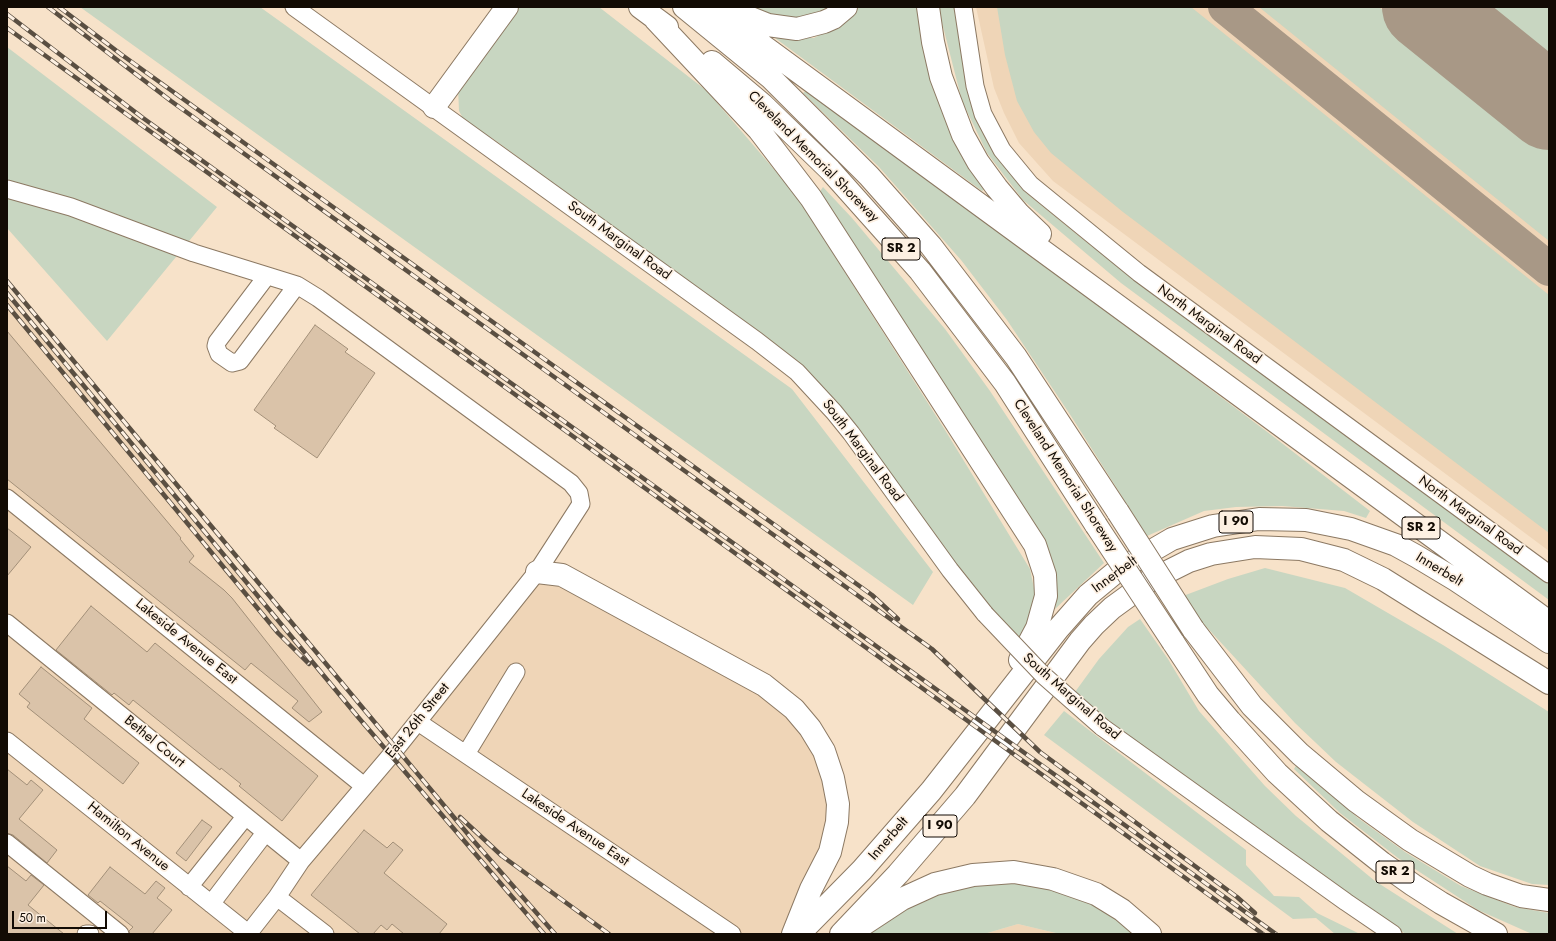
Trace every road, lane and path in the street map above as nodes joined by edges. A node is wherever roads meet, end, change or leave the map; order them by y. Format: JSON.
{"nodes":[{"id":1,"x":294,"y":7,"type":"edge"},
{"id":2,"x":507,"y":7,"type":"edge"},
{"id":3,"x":684,"y":7,"type":"edge"},
{"id":4,"x":710,"y":7,"type":"edge"},
{"id":5,"x":723,"y":7,"type":"edge"},
{"id":6,"x":846,"y":7,"type":"edge"},
{"id":7,"x":928,"y":7,"type":"edge"},
{"id":8,"x":963,"y":7,"type":"edge"},
{"id":9,"x":647,"y":13,"type":"edge"},
{"id":10,"x":434,"y":107,"type":"junction"},
{"id":11,"x":7,"y":189,"type":"edge"},
{"id":12,"x":266,"y":277,"type":"junction"},
{"id":13,"x":297,"y":285,"type":"junction"},
{"id":14,"x":1106,"y":297,"type":"junction"},
{"id":15,"x":7,"y":498,"type":"edge"},
{"id":16,"x":538,"y":572,"type":"junction"},
{"id":17,"x":1549,"y":574,"type":"edge"},
{"id":18,"x":1549,"y":622,"type":"edge"},
{"id":19,"x":7,"y":623,"type":"edge"},
{"id":20,"x":1549,"y":642,"type":"edge"},
{"id":21,"x":516,"y":672,"type":"dead end"},
{"id":22,"x":1547,"y":682,"type":"edge"},
{"id":23,"x":418,"y":722,"type":"junction"},
{"id":24,"x":977,"y":733,"type":"junction"},
{"id":25,"x":7,"y":741,"type":"edge"},
{"id":26,"x":466,"y":754,"type":"junction"},
{"id":27,"x":364,"y":786,"type":"junction"},
{"id":28,"x":245,"y":817,"type":"junction"},
{"id":29,"x":265,"y":833,"type":"junction"},
{"id":30,"x":7,"y":844,"type":"edge"},
{"id":31,"x":301,"y":861,"type":"junction"},
{"id":32,"x":189,"y":886,"type":"junction"},
{"id":33,"x":277,"y":897,"type":"junction"},
{"id":34,"x":1549,"y":900,"type":"edge"},
{"id":35,"x":211,"y":904,"type":"junction"},
{"id":36,"x":730,"y":933,"type":"edge"},
{"id":37,"x":86,"y":934,"type":"edge"},
{"id":38,"x":90,"y":934,"type":"edge"},
{"id":39,"x":120,"y":934,"type":"edge"},
{"id":40,"x":248,"y":934,"type":"edge"},
{"id":41,"x":325,"y":934,"type":"edge"},
{"id":42,"x":793,"y":934,"type":"edge"},
{"id":43,"x":799,"y":934,"type":"edge"},
{"id":44,"x":841,"y":934,"type":"edge"},
{"id":45,"x":848,"y":934,"type":"edge"},
{"id":46,"x":1150,"y":934,"type":"edge"},
{"id":47,"x":1393,"y":934,"type":"edge"},
{"id":48,"x":1496,"y":934,"type":"edge"}],
"edges":[{"from":1,"to":10,"type":"street","name":"South Marginal Road"},
{"from":2,"to":10,"type":"highway"},
{"from":3,"to":34,"type":"highway","bridge":true},
{"from":4,"to":14,"type":"highway","number":"SR 2"},
{"from":5,"to":6,"type":"highway"},
{"from":7,"to":14,"type":"highway"},
{"from":8,"to":17,"type":"street","name":"North Marginal Road"},
{"from":9,"to":24,"type":"highway"},
{"from":9,"to":48,"type":"highway","name":"Cleveland Memorial Shoreway","number":"SR 2","bridge":true},
{"from":10,"to":47,"type":"street","name":"South Marginal Road","bridge":true},
{"from":11,"to":12,"type":"street"},
{"from":12,"to":13,"type":"street"},
{"from":12,"to":13,"type":"street"},
{"from":13,"to":16,"type":"street","name":"East 26th Street"},
{"from":14,"to":18,"type":"highway","number":"SR 2"},
{"from":15,"to":27,"type":"street","name":"Lakeside Avenue East"},
{"from":16,"to":23,"type":"street","name":"East 26th Street"},
{"from":16,"to":42,"type":"highway"},
{"from":19,"to":28,"type":"street","name":"Bethel Court"},
{"from":20,"to":24,"type":"highway","name":"Innerbelt","number":"I 90"},
{"from":21,"to":26,"type":"street"},
{"from":22,"to":44,"type":"highway","name":"Innerbelt","number":"I 90"},
{"from":23,"to":26,"type":"street","name":"Lakeside Avenue East"},
{"from":23,"to":27,"type":"street","name":"East 26th Street"},
{"from":24,"to":43,"type":"highway","name":"Innerbelt","number":"I 90"},
{"from":25,"to":32,"type":"street","name":"Hamilton Avenue"},
{"from":26,"to":36,"type":"street","name":"Lakeside Avenue East"},
{"from":27,"to":31,"type":"street","name":"East 26th Street"},
{"from":28,"to":29,"type":"street","name":"Bethel Court"},
{"from":28,"to":32,"type":"street"},
{"from":29,"to":31,"type":"street","name":"Bethel Court"},
{"from":29,"to":35,"type":"street"},
{"from":30,"to":39,"type":"street"},
{"from":31,"to":33,"type":"street","name":"East 26th Street"},
{"from":32,"to":35,"type":"street","name":"Hamilton Avenue"},
{"from":33,"to":40,"type":"street","name":"East 26th Street"},
{"from":33,"to":41,"type":"street"},
{"from":35,"to":40,"type":"street","name":"Hamilton Avenue"},
{"from":37,"to":38,"type":"street"},
{"from":45,"to":46,"type":"highway"}]}
